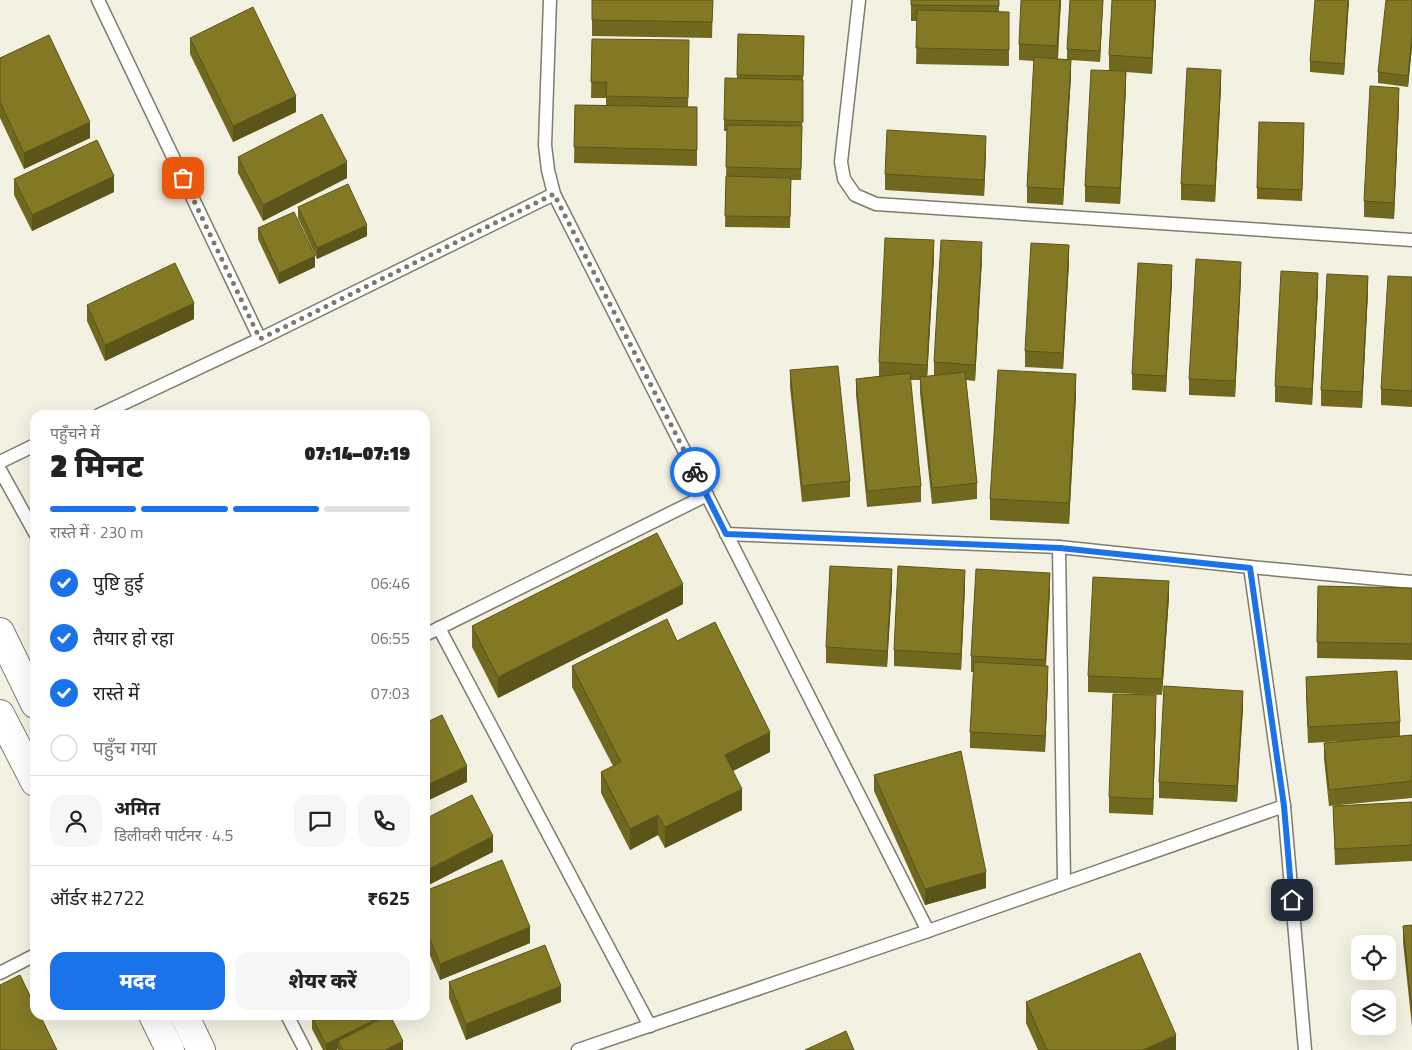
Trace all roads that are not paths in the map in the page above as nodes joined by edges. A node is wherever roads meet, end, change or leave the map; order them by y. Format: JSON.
{"nodes":[{"id":1,"x":98,"y":0,"type":"edge"},
{"id":2,"x":550,"y":0,"type":"edge"},
{"id":3,"x":858,"y":0,"type":"edge"},
{"id":4,"x":554,"y":194,"type":"junction"},
{"id":5,"x":1412,"y":240,"type":"edge"},
{"id":6,"x":260,"y":339,"type":"junction"},
{"id":7,"x":110,"y":410,"type":"edge"},
{"id":8,"x":30,"y":447,"type":"edge"},
{"id":9,"x":0,"y":462,"type":"edge"},
{"id":10,"x":0,"y":470,"type":"edge"},
{"id":11,"x":707,"y":495,"type":"junction"},
{"id":12,"x":30,"y":524,"type":"edge"},
{"id":13,"x":726,"y":534,"type":"junction"},
{"id":14,"x":1060,"y":548,"type":"junction"},
{"id":15,"x":1250,"y":568,"type":"junction"},
{"id":16,"x":1412,"y":582,"type":"edge"},
{"id":17,"x":439,"y":628,"type":"junction"},
{"id":18,"x":0,"y":632,"type":"edge"},
{"id":19,"x":430,"y":632,"type":"edge"},
{"id":20,"x":30,"y":694,"type":"edge"},
{"id":21,"x":0,"y":714,"type":"edge"},
{"id":22,"x":30,"y":772,"type":"edge"},
{"id":23,"x":1284,"y":806,"type":"junction"},
{"id":24,"x":1064,"y":883,"type":"junction"},
{"id":25,"x":928,"y":931,"type":"junction"},
{"id":26,"x":30,"y":957,"type":"edge"},
{"id":27,"x":0,"y":973,"type":"edge"},
{"id":28,"x":155,"y":1020,"type":"edge"},
{"id":29,"x":186,"y":1020,"type":"edge"},
{"id":30,"x":290,"y":1020,"type":"edge"},
{"id":31,"x":650,"y":1026,"type":"junction"},
{"id":32,"x":170,"y":1050,"type":"edge"},
{"id":33,"x":201,"y":1050,"type":"edge"},
{"id":34,"x":305,"y":1050,"type":"edge"},
{"id":35,"x":578,"y":1050,"type":"edge"},
{"id":36,"x":1304,"y":1050,"type":"edge"}],
"edges":[{"from":1,"to":6,"type":"lane"},
{"from":2,"to":4,"type":"lane"},
{"from":3,"to":5,"type":"lane"},
{"from":4,"to":6,"type":"lane"},
{"from":4,"to":11,"type":"lane"},
{"from":6,"to":7,"type":"lane"},
{"from":8,"to":9,"type":"lane"},
{"from":10,"to":12,"type":"lane"},
{"from":11,"to":13,"type":"lane"},
{"from":11,"to":17,"type":"lane"},
{"from":13,"to":14,"type":"lane"},
{"from":13,"to":25,"type":"lane"},
{"from":14,"to":15,"type":"lane"},
{"from":14,"to":24,"type":"lane"},
{"from":15,"to":16,"type":"lane"},
{"from":15,"to":23,"type":"lane"},
{"from":17,"to":19,"type":"lane"},
{"from":17,"to":31,"type":"lane"},
{"from":18,"to":20,"type":"street"},
{"from":21,"to":22,"type":"street"},
{"from":23,"to":24,"type":"lane"},
{"from":23,"to":36,"type":"lane"},
{"from":24,"to":25,"type":"lane"},
{"from":25,"to":31,"type":"lane"},
{"from":26,"to":27,"type":"lane"},
{"from":28,"to":32,"type":"street"},
{"from":29,"to":33,"type":"street"},
{"from":30,"to":34,"type":"lane"},
{"from":31,"to":35,"type":"lane"}]}
